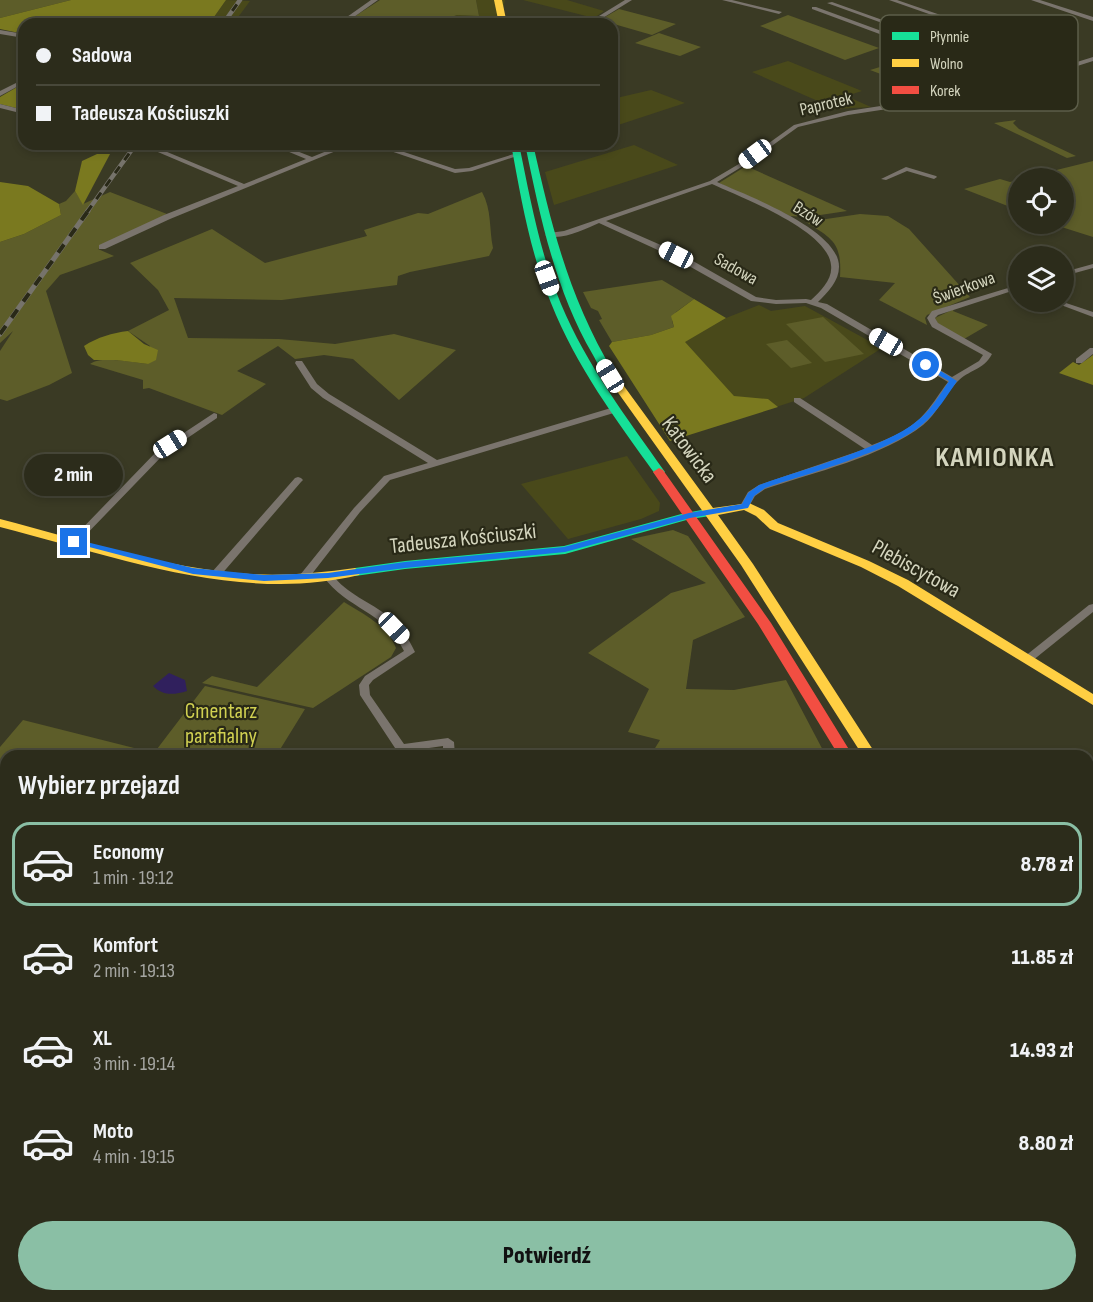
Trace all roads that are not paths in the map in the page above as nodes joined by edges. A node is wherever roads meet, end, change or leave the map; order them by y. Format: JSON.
{"nodes":[{"id":1,"x":375,"y":0,"type":"edge"},
{"id":2,"x":487,"y":0,"type":"edge"},
{"id":3,"x":498,"y":0,"type":"edge"},
{"id":4,"x":629,"y":0,"type":"edge"},
{"id":5,"x":724,"y":0,"type":"edge"},
{"id":6,"x":892,"y":0,"type":"edge"},
{"id":7,"x":1034,"y":0,"type":"edge"},
{"id":8,"x":830,"y":3,"type":"dead end"},
{"id":9,"x":814,"y":8,"type":"dead end"},
{"id":10,"x":779,"y":12,"type":"dead end"},
{"id":11,"x":935,"y":15,"type":"edge"},
{"id":12,"x":349,"y":18,"type":"edge"},
{"id":13,"x":491,"y":18,"type":"edge"},
{"id":14,"x":502,"y":18,"type":"edge"},
{"id":15,"x":599,"y":18,"type":"edge"},
{"id":16,"x":1093,"y":19,"type":"edge"},
{"id":17,"x":880,"y":21,"type":"edge"},
{"id":18,"x":0,"y":32,"type":"edge"},
{"id":19,"x":880,"y":32,"type":"edge"},
{"id":20,"x":18,"y":35,"type":"edge"},
{"id":21,"x":1093,"y":59,"type":"edge"},
{"id":22,"x":1078,"y":64,"type":"edge"},
{"id":23,"x":18,"y":84,"type":"edge"},
{"id":24,"x":0,"y":94,"type":"edge"},
{"id":25,"x":0,"y":106,"type":"edge"},
{"id":26,"x":880,"y":109,"type":"edge"},
{"id":27,"x":18,"y":110,"type":"edge"},
{"id":28,"x":157,"y":150,"type":"edge"},
{"id":29,"x":288,"y":150,"type":"edge"},
{"id":30,"x":334,"y":150,"type":"edge"},
{"id":31,"x":391,"y":150,"type":"edge"},
{"id":32,"x":514,"y":150,"type":"edge"},
{"id":33,"x":516,"y":150,"type":"edge"},
{"id":34,"x":530,"y":150,"type":"edge"},
{"id":35,"x":311,"y":159,"type":"junction"},
{"id":36,"x":934,"y":177,"type":"dead end"},
{"id":37,"x":884,"y":178,"type":"dead end"},
{"id":38,"x":712,"y":182,"type":"junction"},
{"id":39,"x":244,"y":186,"type":"junction"},
{"id":40,"x":600,"y":221,"type":"junction"},
{"id":41,"x":549,"y":235,"type":"junction"},
{"id":42,"x":102,"y":247,"type":"dead end"},
{"id":43,"x":1093,"y":266,"type":"edge"},
{"id":44,"x":1074,"y":271,"type":"edge"},
{"id":45,"x":1008,"y":290,"type":"edge"},
{"id":46,"x":814,"y":302,"type":"junction"},
{"id":47,"x":1074,"y":308,"type":"edge"},
{"id":48,"x":1093,"y":315,"type":"edge"},
{"id":49,"x":1093,"y":350,"type":"edge"},
{"id":50,"x":1079,"y":361,"type":"dead end"},
{"id":51,"x":299,"y":363,"type":"dead end"},
{"id":52,"x":953,"y":381,"type":"junction"},
{"id":53,"x":796,"y":400,"type":"dead end"},
{"id":54,"x":614,"y":410,"type":"junction"},
{"id":55,"x":214,"y":416,"type":"dead end"},
{"id":56,"x":870,"y":448,"type":"junction"},
{"id":57,"x":435,"y":463,"type":"junction"},
{"id":58,"x":298,"y":480,"type":"dead end"},
{"id":59,"x":745,"y":506,"type":"junction"},
{"id":60,"x":709,"y":511,"type":"junction"},
{"id":61,"x":689,"y":516,"type":"junction"},
{"id":62,"x":0,"y":523,"type":"edge"},
{"id":63,"x":74,"y":542,"type":"junction"},
{"id":64,"x":216,"y":574,"type":"junction"},
{"id":65,"x":328,"y":576,"type":"junction"},
{"id":66,"x":304,"y":577,"type":"junction"},
{"id":67,"x":1093,"y":607,"type":"edge"},
{"id":68,"x":1028,"y":659,"type":"junction"},
{"id":69,"x":1093,"y":700,"type":"edge"},
{"id":70,"x":449,"y":750,"type":"edge"},
{"id":71,"x":842,"y":750,"type":"edge"},
{"id":72,"x":866,"y":750,"type":"edge"}],
"edges":[{"from":1,"to":12,"type":"street"},
{"from":2,"to":13,"type":"main road"},
{"from":3,"to":14,"type":"main road"},
{"from":4,"to":15,"type":"street"},
{"from":5,"to":10,"type":"street"},
{"from":6,"to":11,"type":"street"},
{"from":7,"to":16,"type":"street"},
{"from":8,"to":17,"type":"street"},
{"from":9,"to":19,"type":"street"},
{"from":18,"to":20,"type":"street"},
{"from":21,"to":22,"type":"street","name":"Paprotek"},
{"from":23,"to":24,"type":"street"},
{"from":25,"to":27,"type":"street"},
{"from":26,"to":38,"type":"street","name":"Paprotek"},
{"from":28,"to":39,"type":"street"},
{"from":29,"to":35,"type":"street"},
{"from":30,"to":35,"type":"street"},
{"from":31,"to":32,"type":"street"},
{"from":33,"to":54,"type":"main road","name":"Katowicka"},
{"from":34,"to":41,"type":"main road","name":"Katowicka"},
{"from":35,"to":39,"type":"street"},
{"from":36,"to":37,"type":"street"},
{"from":38,"to":40,"type":"street","name":"Paprotek"},
{"from":38,"to":46,"type":"street","name":"Bzów"},
{"from":39,"to":42,"type":"street"},
{"from":40,"to":41,"type":"street","name":"Paprotek"},
{"from":40,"to":46,"type":"street","name":"Sadowa"},
{"from":41,"to":60,"type":"main road","name":"Katowicka"},
{"from":43,"to":44,"type":"street"},
{"from":45,"to":52,"type":"street","name":"Świerkowa"},
{"from":46,"to":52,"type":"street","name":"Sadowa"},
{"from":47,"to":48,"type":"street"},
{"from":49,"to":50,"type":"street"},
{"from":51,"to":57,"type":"street"},
{"from":52,"to":56,"type":"street","name":"Świerkowa"},
{"from":53,"to":56,"type":"street"},
{"from":54,"to":57,"type":"street"},
{"from":54,"to":61,"type":"main road","name":"Katowicka"},
{"from":55,"to":63,"type":"street"},
{"from":56,"to":59,"type":"street","name":"Świerkowa"},
{"from":57,"to":66,"type":"street"},
{"from":58,"to":64,"type":"street"},
{"from":59,"to":60,"type":"main road"},
{"from":59,"to":68,"type":"main road","name":"Plebiscytowa"},
{"from":60,"to":61,"type":"main road","name":"Tadeusza Kościuszki"},
{"from":60,"to":72,"type":"main road","name":"Katowicka"},
{"from":61,"to":65,"type":"main road","name":"Tadeusza Kościuszki"},
{"from":61,"to":71,"type":"main road","name":"Katowicka"},
{"from":62,"to":63,"type":"main road","name":"Tadeusza Kościuszki"},
{"from":63,"to":64,"type":"main road","name":"Tadeusza Kościuszki"},
{"from":64,"to":66,"type":"main road","name":"Tadeusza Kościuszki"},
{"from":65,"to":66,"type":"main road","name":"Tadeusza Kościuszki"},
{"from":65,"to":70,"type":"street"},
{"from":67,"to":68,"type":"street"},
{"from":68,"to":69,"type":"main road","name":"Plebiscytowa"}]}
